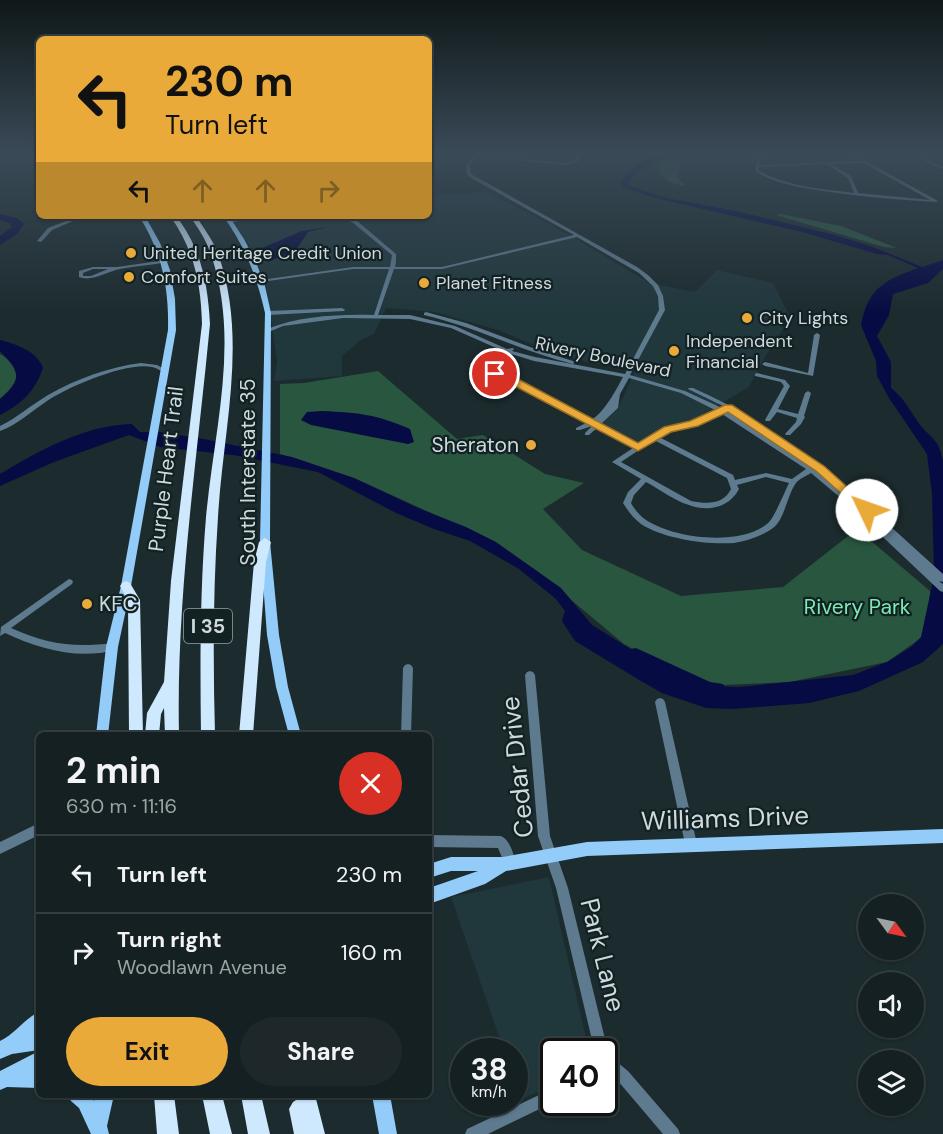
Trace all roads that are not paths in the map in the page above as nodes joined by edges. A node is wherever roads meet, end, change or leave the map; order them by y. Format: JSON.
{"nodes":[{"id":1,"x":525,"y":207,"type":"edge"},
{"id":2,"x":75,"y":219,"type":"edge"},
{"id":3,"x":144,"y":219,"type":"edge"},
{"id":4,"x":175,"y":219,"type":"edge"},
{"id":5,"x":195,"y":219,"type":"edge"},
{"id":6,"x":228,"y":219,"type":"edge"},
{"id":7,"x":348,"y":219,"type":"edge"},
{"id":8,"x":577,"y":236,"type":"junction"},
{"id":9,"x":39,"y":241,"type":"dead end"},
{"id":10,"x":165,"y":261,"type":"junction"},
{"id":11,"x":117,"y":268,"type":"junction"},
{"id":12,"x":391,"y":268,"type":"junction"},
{"id":13,"x":261,"y":281,"type":"junction"},
{"id":14,"x":376,"y":312,"type":"junction"},
{"id":15,"x":268,"y":313,"type":"junction"},
{"id":16,"x":452,"y":319,"type":"junction"},
{"id":17,"x":446,"y":324,"type":"junction"},
{"id":18,"x":268,"y":330,"type":"junction"},
{"id":19,"x":817,"y":335,"type":"dead end"},
{"id":20,"x":518,"y":344,"type":"junction"},
{"id":21,"x":508,"y":351,"type":"junction"},
{"id":22,"x":168,"y":353,"type":"junction"},
{"id":23,"x":765,"y":364,"type":"dead end"},
{"id":24,"x":148,"y":365,"type":"junction"},
{"id":25,"x":165,"y":371,"type":"junction"},
{"id":26,"x":627,"y":374,"type":"junction"},
{"id":27,"x":757,"y":375,"type":"dead end"},
{"id":28,"x":808,"y":393,"type":"dead end"},
{"id":29,"x":725,"y":409,"type":"junction"},
{"id":30,"x":776,"y":410,"type":"junction"},
{"id":31,"x":802,"y":417,"type":"junction"},
{"id":32,"x":768,"y":420,"type":"dead end"},
{"id":33,"x":593,"y":425,"type":"junction"},
{"id":34,"x":1,"y":428,"type":"edge"},
{"id":35,"x":578,"y":429,"type":"dead end"},
{"id":36,"x":587,"y":434,"type":"dead end"},
{"id":37,"x":788,"y":434,"type":"dead end"},
{"id":38,"x":654,"y":437,"type":"junction"},
{"id":39,"x":636,"y":449,"type":"junction"},
{"id":40,"x":811,"y":469,"type":"junction"},
{"id":41,"x":645,"y":479,"type":"junction"},
{"id":42,"x":824,"y":479,"type":"junction"},
{"id":43,"x":797,"y":480,"type":"junction"},
{"id":44,"x":734,"y":483,"type":"junction"},
{"id":45,"x":890,"y":535,"type":"junction"},
{"id":46,"x":265,"y":538,"type":"junction"},
{"id":47,"x":943,"y":579,"type":"edge"},
{"id":48,"x":69,"y":582,"type":"dead end"},
{"id":49,"x":126,"y":586,"type":"junction"},
{"id":50,"x":943,"y":589,"type":"edge"},
{"id":51,"x":2,"y":630,"type":"edge"},
{"id":52,"x":112,"y":647,"type":"junction"},
{"id":53,"x":408,"y":668,"type":"dead end"},
{"id":54,"x":530,"y":675,"type":"dead end"},
{"id":55,"x":169,"y":685,"type":"junction"},
{"id":56,"x":660,"y":702,"type":"dead end"},
{"id":57,"x":102,"y":732,"type":"edge"},
{"id":58,"x":136,"y":732,"type":"edge"},
{"id":59,"x":152,"y":732,"type":"edge"},
{"id":60,"x":172,"y":732,"type":"edge"},
{"id":61,"x":208,"y":732,"type":"edge"},
{"id":62,"x":246,"y":732,"type":"edge"},
{"id":63,"x":294,"y":732,"type":"edge"},
{"id":64,"x":406,"y":732,"type":"edge"},
{"id":65,"x":36,"y":830,"type":"edge"},
{"id":66,"x":943,"y":836,"type":"edge"},
{"id":67,"x":432,"y":841,"type":"edge"},
{"id":68,"x":691,"y":844,"type":"junction"},
{"id":69,"x":0,"y":848,"type":"edge"},
{"id":70,"x":550,"y":854,"type":"junction"},
{"id":71,"x":506,"y":864,"type":"junction"},
{"id":72,"x":432,"y":870,"type":"edge"},
{"id":73,"x":432,"y":895,"type":"edge"},
{"id":74,"x":36,"y":1023,"type":"edge"},
{"id":75,"x":599,"y":1038,"type":"edge"},
{"id":76,"x":36,"y":1042,"type":"edge"},
{"id":77,"x":5,"y":1047,"type":"edge"},
{"id":78,"x":36,"y":1062,"type":"edge"},
{"id":79,"x":618,"y":1073,"type":"edge"},
{"id":80,"x":36,"y":1079,"type":"edge"},
{"id":81,"x":3,"y":1080,"type":"edge"},
{"id":82,"x":80,"y":1098,"type":"edge"},
{"id":83,"x":104,"y":1098,"type":"edge"},
{"id":84,"x":164,"y":1098,"type":"edge"},
{"id":85,"x":213,"y":1098,"type":"edge"},
{"id":86,"x":252,"y":1098,"type":"edge"},
{"id":87,"x":298,"y":1098,"type":"edge"},
{"id":88,"x":306,"y":1098,"type":"edge"},
{"id":89,"x":382,"y":1098,"type":"edge"},
{"id":90,"x":540,"y":1102,"type":"edge"},
{"id":91,"x":99,"y":1130,"type":"edge"},
{"id":92,"x":168,"y":1134,"type":"edge"},
{"id":93,"x":221,"y":1134,"type":"edge"},
{"id":94,"x":259,"y":1134,"type":"edge"},
{"id":95,"x":305,"y":1134,"type":"edge"},
{"id":96,"x":314,"y":1134,"type":"edge"},
{"id":97,"x":388,"y":1134,"type":"edge"},
{"id":98,"x":472,"y":1134,"type":"edge"},
{"id":99,"x":673,"y":1134,"type":"edge"}],
"edges":[{"from":1,"to":8,"type":"street"},
{"from":2,"to":9,"type":"street"},
{"from":3,"to":10,"type":"main road"},
{"from":4,"to":55,"type":"highway","name":"Purple Heart Trail","number":"I 35"},
{"from":5,"to":61,"type":"highway","number":"I 35"},
{"from":6,"to":13,"type":"main road","name":"South Interstate 35"},
{"from":7,"to":12,"type":"street"},
{"from":8,"to":12,"type":"street"},
{"from":8,"to":26,"type":"street"},
{"from":10,"to":11,"type":"street"},
{"from":10,"to":22,"type":"main road"},
{"from":11,"to":11,"type":"street"},
{"from":12,"to":13,"type":"street"},
{"from":12,"to":14,"type":"street"},
{"from":13,"to":15,"type":"main road","name":"South Interstate 35"},
{"from":14,"to":15,"type":"street","name":"Rivery Boulevard"},
{"from":14,"to":16,"type":"street","name":"Rivery Boulevard"},
{"from":14,"to":17,"type":"street","name":"Rivery Boulevard"},
{"from":14,"to":18,"type":"street","name":"Rivery Boulevard"},
{"from":15,"to":18,"type":"main road","name":"South Interstate 35"},
{"from":16,"to":17,"type":"street"},
{"from":16,"to":20,"type":"street","name":"Rivery Boulevard"},
{"from":17,"to":21,"type":"street","name":"Rivery Boulevard"},
{"from":18,"to":46,"type":"main road","name":"South Interstate 35"},
{"from":19,"to":23,"type":"street"},
{"from":20,"to":21,"type":"street"},
{"from":20,"to":26,"type":"street","name":"Rivery Boulevard"},
{"from":21,"to":26,"type":"street","name":"Rivery Boulevard"},
{"from":21,"to":33,"type":"street"},
{"from":22,"to":24,"type":"street"},
{"from":22,"to":25,"type":"main road"},
{"from":24,"to":25,"type":"street"},
{"from":24,"to":34,"type":"street"},
{"from":25,"to":49,"type":"main road"},
{"from":26,"to":29,"type":"street","name":"Rivery Boulevard"},
{"from":26,"to":33,"type":"street"},
{"from":27,"to":30,"type":"street"},
{"from":28,"to":31,"type":"street"},
{"from":29,"to":38,"type":"street"},
{"from":29,"to":40,"type":"street","name":"Rivery Boulevard"},
{"from":29,"to":45,"type":"street","name":"Rivery Boulevard"},
{"from":30,"to":31,"type":"street"},
{"from":30,"to":32,"type":"street"},
{"from":31,"to":37,"type":"street"},
{"from":33,"to":35,"type":"street"},
{"from":33,"to":36,"type":"street"},
{"from":33,"to":39,"type":"street"},
{"from":38,"to":39,"type":"street"},
{"from":38,"to":44,"type":"street"},
{"from":39,"to":41,"type":"street"},
{"from":40,"to":42,"type":"street","name":"Rivery Boulevard"},
{"from":40,"to":43,"type":"street"},
{"from":41,"to":43,"type":"street"},
{"from":41,"to":44,"type":"street"},
{"from":42,"to":43,"type":"street"},
{"from":42,"to":45,"type":"street","name":"Rivery Boulevard"},
{"from":43,"to":44,"type":"street"},
{"from":45,"to":47,"type":"street","name":"Rivery Boulevard"},
{"from":45,"to":50,"type":"street","name":"Rivery Boulevard"},
{"from":46,"to":62,"type":"highway"},
{"from":46,"to":63,"type":"main road","name":"South Interstate 35"},
{"from":48,"to":51,"type":"street"},
{"from":49,"to":52,"type":"main road"},
{"from":49,"to":58,"type":"highway"},
{"from":51,"to":52,"type":"street"},
{"from":52,"to":57,"type":"main road"},
{"from":53,"to":64,"type":"street"},
{"from":54,"to":70,"type":"street","name":"Cedar Drive"},
{"from":55,"to":59,"type":"highway"},
{"from":55,"to":60,"type":"highway","name":"Purple Heart Trail","number":"I 35"},
{"from":56,"to":68,"type":"street"},
{"from":65,"to":69,"type":"street"},
{"from":66,"to":68,"type":"main road","name":"Williams Drive"},
{"from":67,"to":71,"type":"street"},
{"from":68,"to":70,"type":"main road","name":"Williams Drive"},
{"from":70,"to":71,"type":"main road","name":"Williams Drive"},
{"from":70,"to":75,"type":"street","name":"Park Lane"},
{"from":71,"to":72,"type":"main road","name":"Williams Drive"},
{"from":71,"to":73,"type":"main road","name":"Williams Drive"},
{"from":74,"to":77,"type":"main road"},
{"from":76,"to":77,"type":"main road"},
{"from":78,"to":81,"type":"main road"},
{"from":79,"to":99,"type":"street","name":"Park Lane"},
{"from":80,"to":81,"type":"main road"},
{"from":82,"to":91,"type":"main road"},
{"from":83,"to":91,"type":"main road"},
{"from":84,"to":92,"type":"highway"},
{"from":85,"to":93,"type":"highway"},
{"from":86,"to":94,"type":"highway"},
{"from":87,"to":95,"type":"highway"},
{"from":88,"to":96,"type":"highway"},
{"from":89,"to":97,"type":"main road"},
{"from":90,"to":98,"type":"street"}]}
